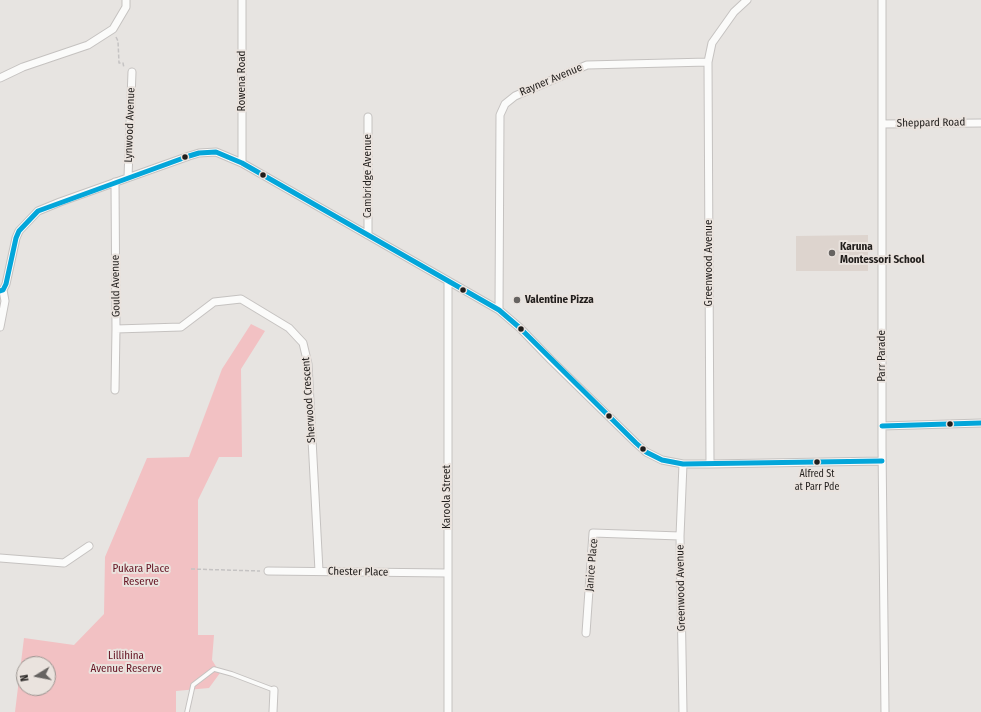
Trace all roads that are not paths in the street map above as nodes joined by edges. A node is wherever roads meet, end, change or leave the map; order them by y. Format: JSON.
{"nodes":[{"id":1,"x":242,"y":0,"type":"edge"},
{"id":2,"x":747,"y":0,"type":"edge"},
{"id":3,"x":882,"y":0,"type":"edge"},
{"id":4,"x":126,"y":4,"type":"edge"},
{"id":5,"x":708,"y":62,"type":"junction"},
{"id":6,"x":132,"y":72,"type":"road end"},
{"id":7,"x":0,"y":78,"type":"edge"},
{"id":8,"x":368,"y":118,"type":"dead end"},
{"id":9,"x":981,"y":123,"type":"edge"},
{"id":10,"x":882,"y":124,"type":"junction"},
{"id":11,"x":242,"y":163,"type":"junction"},
{"id":12,"x":128,"y":177,"type":"junction"},
{"id":13,"x":115,"y":182,"type":"junction"},
{"id":14,"x":368,"y":235,"type":"junction"},
{"id":15,"x":448,"y":282,"type":"junction"},
{"id":16,"x":2,"y":291,"type":"edge"},
{"id":17,"x":499,"y":310,"type":"junction"},
{"id":18,"x":0,"y":327,"type":"edge"},
{"id":19,"x":116,"y":329,"type":"junction"},
{"id":20,"x":115,"y":390,"type":"dead end"},
{"id":21,"x":981,"y":423,"type":"edge"},
{"id":22,"x":882,"y":426,"type":"junction"},
{"id":23,"x":882,"y":461,"type":"junction"},
{"id":24,"x":683,"y":464,"type":"junction"},
{"id":25,"x":710,"y":464,"type":"junction"},
{"id":26,"x":680,"y":536,"type":"junction"},
{"id":27,"x":89,"y":546,"type":"dead end"},
{"id":28,"x":0,"y":558,"type":"edge"},
{"id":29,"x":268,"y":571,"type":"road end"},
{"id":30,"x":319,"y":571,"type":"junction"},
{"id":31,"x":447,"y":573,"type":"junction"},
{"id":32,"x":586,"y":633,"type":"dead end"},
{"id":33,"x":274,"y":690,"type":"joint"},
{"id":34,"x":187,"y":712,"type":"edge"},
{"id":35,"x":273,"y":712,"type":"edge"},
{"id":36,"x":448,"y":712,"type":"edge"},
{"id":37,"x":683,"y":712,"type":"edge"},
{"id":38,"x":885,"y":712,"type":"edge"}],
"edges":[{"from":1,"to":11,"type":"street","name":"Rowena Road"},
{"from":2,"to":5,"type":"street"},
{"from":3,"to":10,"type":"street","name":"Parr Parade"},
{"from":4,"to":7,"type":"street"},
{"from":5,"to":17,"type":"street","name":"Rayner Avenue"},
{"from":5,"to":25,"type":"street","name":"Greenwood Avenue"},
{"from":6,"to":12,"type":"street","name":"Lynwood Avenue"},
{"from":8,"to":14,"type":"street","name":"Cambridge Avenue"},
{"from":9,"to":10,"type":"street","name":"Sheppard Road"},
{"from":10,"to":22,"type":"street","name":"Parr Parade"},
{"from":11,"to":12,"type":"street"},
{"from":11,"to":14,"type":"street"},
{"from":12,"to":13,"type":"street"},
{"from":13,"to":16,"type":"street"},
{"from":13,"to":19,"type":"street","name":"Gould Avenue"},
{"from":14,"to":15,"type":"street"},
{"from":15,"to":17,"type":"street"},
{"from":15,"to":31,"type":"street","name":"Karoola Street"},
{"from":16,"to":18,"type":"street"},
{"from":17,"to":24,"type":"street"},
{"from":19,"to":20,"type":"street","name":"Gould Avenue"},
{"from":19,"to":30,"type":"street","name":"Sherwood Crescent"},
{"from":21,"to":22,"type":"street"},
{"from":22,"to":23,"type":"street","name":"Parr Parade"},
{"from":23,"to":25,"type":"street"},
{"from":23,"to":38,"type":"street","name":"Parr Parade"},
{"from":24,"to":25,"type":"street"},
{"from":24,"to":26,"type":"street","name":"Greenwood Avenue"},
{"from":26,"to":32,"type":"street","name":"Janice Place"},
{"from":26,"to":37,"type":"street","name":"Greenwood Avenue"},
{"from":27,"to":28,"type":"street"},
{"from":29,"to":30,"type":"street","name":"Chester Place"},
{"from":30,"to":31,"type":"street","name":"Chester Place"},
{"from":31,"to":36,"type":"street","name":"Karoola Street"},
{"from":33,"to":34,"type":"lane"},
{"from":33,"to":35,"type":"street"}]}
